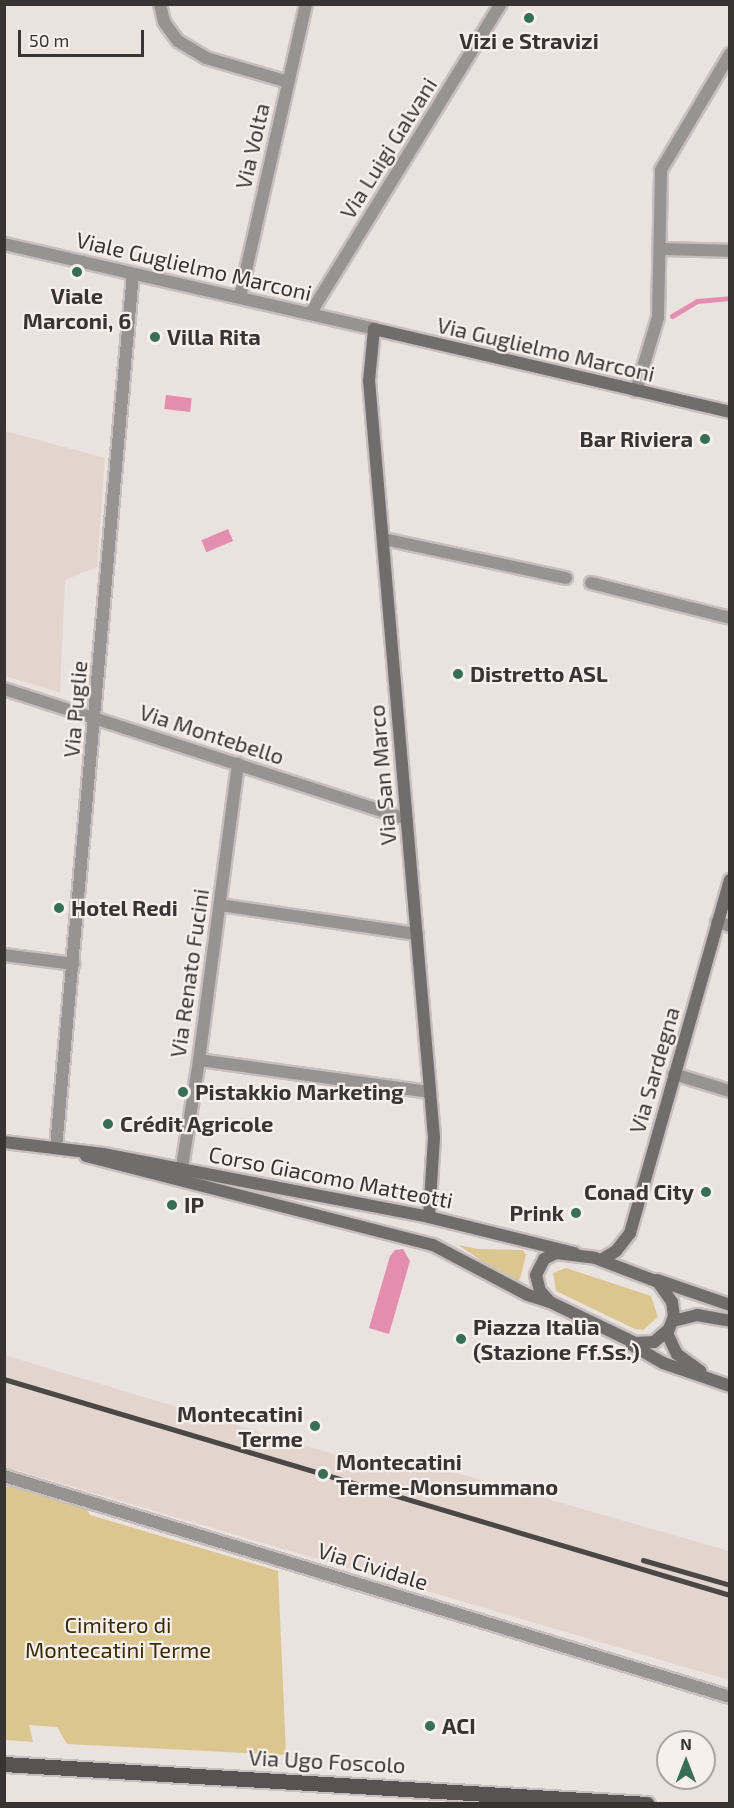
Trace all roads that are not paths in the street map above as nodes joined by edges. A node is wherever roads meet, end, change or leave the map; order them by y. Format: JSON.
{"nodes":[{"id":1,"x":160,"y":4,"type":"edge"},
{"id":2,"x":306,"y":4,"type":"edge"},
{"id":3,"x":501,"y":4,"type":"edge"},
{"id":4,"x":729,"y":54,"type":"edge"},
{"id":5,"x":288,"y":82,"type":"junction"},
{"id":6,"x":4,"y":244,"type":"edge"},
{"id":7,"x":660,"y":249,"type":"junction"},
{"id":8,"x":729,"y":251,"type":"edge"},
{"id":9,"x":133,"y":274,"type":"junction"},
{"id":10,"x":240,"y":297,"type":"junction"},
{"id":11,"x":310,"y":314,"type":"junction"},
{"id":12,"x":374,"y":329,"type":"junction"},
{"id":13,"x":636,"y":392,"type":"junction"},
{"id":14,"x":729,"y":410,"type":"edge"},
{"id":15,"x":384,"y":539,"type":"junction"},
{"id":16,"x":566,"y":578,"type":"dead end"},
{"id":17,"x":591,"y":583,"type":"dead end"},
{"id":18,"x":729,"y":618,"type":"edge"},
{"id":19,"x":4,"y":689,"type":"edge"},
{"id":20,"x":95,"y":718,"type":"junction"},
{"id":21,"x":238,"y":764,"type":"junction"},
{"id":22,"x":406,"y":819,"type":"junction"},
{"id":23,"x":729,"y":880,"type":"edge"},
{"id":24,"x":220,"y":905,"type":"junction"},
{"id":25,"x":723,"y":924,"type":"edge"},
{"id":26,"x":417,"y":934,"type":"junction"},
{"id":27,"x":4,"y":955,"type":"edge"},
{"id":28,"x":73,"y":964,"type":"junction"},
{"id":29,"x":199,"y":1060,"type":"junction"},
{"id":30,"x":674,"y":1074,"type":"junction"},
{"id":31,"x":729,"y":1091,"type":"edge"},
{"id":32,"x":430,"y":1092,"type":"junction"},
{"id":33,"x":4,"y":1142,"type":"edge"},
{"id":34,"x":56,"y":1148,"type":"junction"},
{"id":35,"x":76,"y":1152,"type":"junction"},
{"id":36,"x":182,"y":1170,"type":"junction"},
{"id":37,"x":169,"y":1179,"type":"junction"},
{"id":38,"x":429,"y":1217,"type":"junction"},
{"id":39,"x":575,"y":1252,"type":"junction"},
{"id":40,"x":601,"y":1260,"type":"junction"},
{"id":41,"x":652,"y":1278,"type":"junction"},
{"id":42,"x":705,"y":1295,"type":"junction"},
{"id":43,"x":550,"y":1302,"type":"junction"},
{"id":44,"x":729,"y":1305,"type":"edge"},
{"id":45,"x":691,"y":1315,"type":"junction"},
{"id":46,"x":673,"y":1321,"type":"junction"},
{"id":47,"x":729,"y":1321,"type":"edge"},
{"id":48,"x":666,"y":1333,"type":"junction"},
{"id":49,"x":622,"y":1339,"type":"junction"},
{"id":50,"x":711,"y":1379,"type":"junction"},
{"id":51,"x":729,"y":1386,"type":"edge"},
{"id":52,"x":4,"y":1476,"type":"edge"},
{"id":53,"x":729,"y":1697,"type":"edge"},
{"id":54,"x":4,"y":1764,"type":"edge"},
{"id":55,"x":647,"y":1803,"type":"edge"}],
"edges":[{"from":1,"to":5,"type":"street"},
{"from":2,"to":5,"type":"street","name":"Via Volta"},
{"from":3,"to":11,"type":"street","name":"Via Luigi Galvani"},
{"from":4,"to":7,"type":"street"},
{"from":5,"to":10,"type":"street","name":"Via Volta"},
{"from":6,"to":9,"type":"street","name":"Viale Guglielmo Marconi"},
{"from":7,"to":8,"type":"street"},
{"from":7,"to":13,"type":"street"},
{"from":9,"to":10,"type":"street","name":"Viale Guglielmo Marconi"},
{"from":9,"to":20,"type":"street","name":"Via Puglie"},
{"from":10,"to":11,"type":"street","name":"Viale Guglielmo Marconi"},
{"from":11,"to":12,"type":"street","name":"Viale Guglielmo Marconi"},
{"from":12,"to":13,"type":"main road","name":"Via Guglielmo Marconi"},
{"from":12,"to":15,"type":"main road","name":"Via San Marco"},
{"from":13,"to":14,"type":"main road","name":"Via Guglielmo Marconi"},
{"from":15,"to":16,"type":"street"},
{"from":15,"to":22,"type":"main road","name":"Via San Marco"},
{"from":17,"to":18,"type":"street"},
{"from":19,"to":20,"type":"street","name":"Via Montebello"},
{"from":20,"to":21,"type":"street","name":"Via Montebello"},
{"from":20,"to":28,"type":"street","name":"Via Puglie"},
{"from":21,"to":22,"type":"street","name":"Via Montebello"},
{"from":21,"to":24,"type":"street","name":"Via Renato Fucini"},
{"from":22,"to":26,"type":"main road","name":"Via San Marco"},
{"from":23,"to":25,"type":"main road","name":"Via Sardegna"},
{"from":24,"to":26,"type":"street"},
{"from":24,"to":29,"type":"street","name":"Via Renato Fucini"},
{"from":25,"to":30,"type":"main road","name":"Via Sardegna"},
{"from":26,"to":32,"type":"main road","name":"Via San Marco"},
{"from":27,"to":28,"type":"street"},
{"from":28,"to":34,"type":"street","name":"Via Puglie"},
{"from":29,"to":32,"type":"street"},
{"from":29,"to":36,"type":"street","name":"Via Renato Fucini"},
{"from":30,"to":31,"type":"street"},
{"from":30,"to":40,"type":"main road","name":"Via Sardegna"},
{"from":32,"to":38,"type":"main road","name":"Via San Marco"},
{"from":33,"to":34,"type":"main road","name":"Corso Giacomo Matteotti"},
{"from":34,"to":35,"type":"main road","name":"Corso Giacomo Matteotti"},
{"from":35,"to":36,"type":"main road","name":"Corso Giacomo Matteotti"},
{"from":35,"to":37,"type":"main road","name":"Corso Giacomo Matteotti"},
{"from":36,"to":37,"type":"street"},
{"from":36,"to":38,"type":"main road","name":"Corso Giacomo Matteotti"},
{"from":37,"to":43,"type":"main road","name":"Corso Giacomo Matteotti"},
{"from":38,"to":39,"type":"main road","name":"Corso Giacomo Matteotti"},
{"from":39,"to":40,"type":"main road","name":"Corso Giacomo Matteotti"},
{"from":39,"to":43,"type":"main road"},
{"from":40,"to":41,"type":"main road","name":"Corso Giacomo Matteotti"},
{"from":41,"to":42,"type":"main road","name":"Corso Giacomo Matteotti"},
{"from":41,"to":46,"type":"main road"},
{"from":42,"to":44,"type":"main road","name":"Corso Giacomo Matteotti"},
{"from":42,"to":45,"type":"main road"},
{"from":43,"to":49,"type":"main road","name":"Corso Giacomo Matteotti"},
{"from":45,"to":46,"type":"main road"},
{"from":45,"to":47,"type":"main road"},
{"from":46,"to":48,"type":"main road"},
{"from":48,"to":49,"type":"main road"},
{"from":48,"to":50,"type":"main road"},
{"from":49,"to":50,"type":"main road","name":"Corso Giacomo Matteotti"},
{"from":50,"to":51,"type":"main road"},
{"from":52,"to":53,"type":"street","name":"Via Cividale"},
{"from":54,"to":55,"type":"main road","name":"Via Ugo Foscolo"}]}
